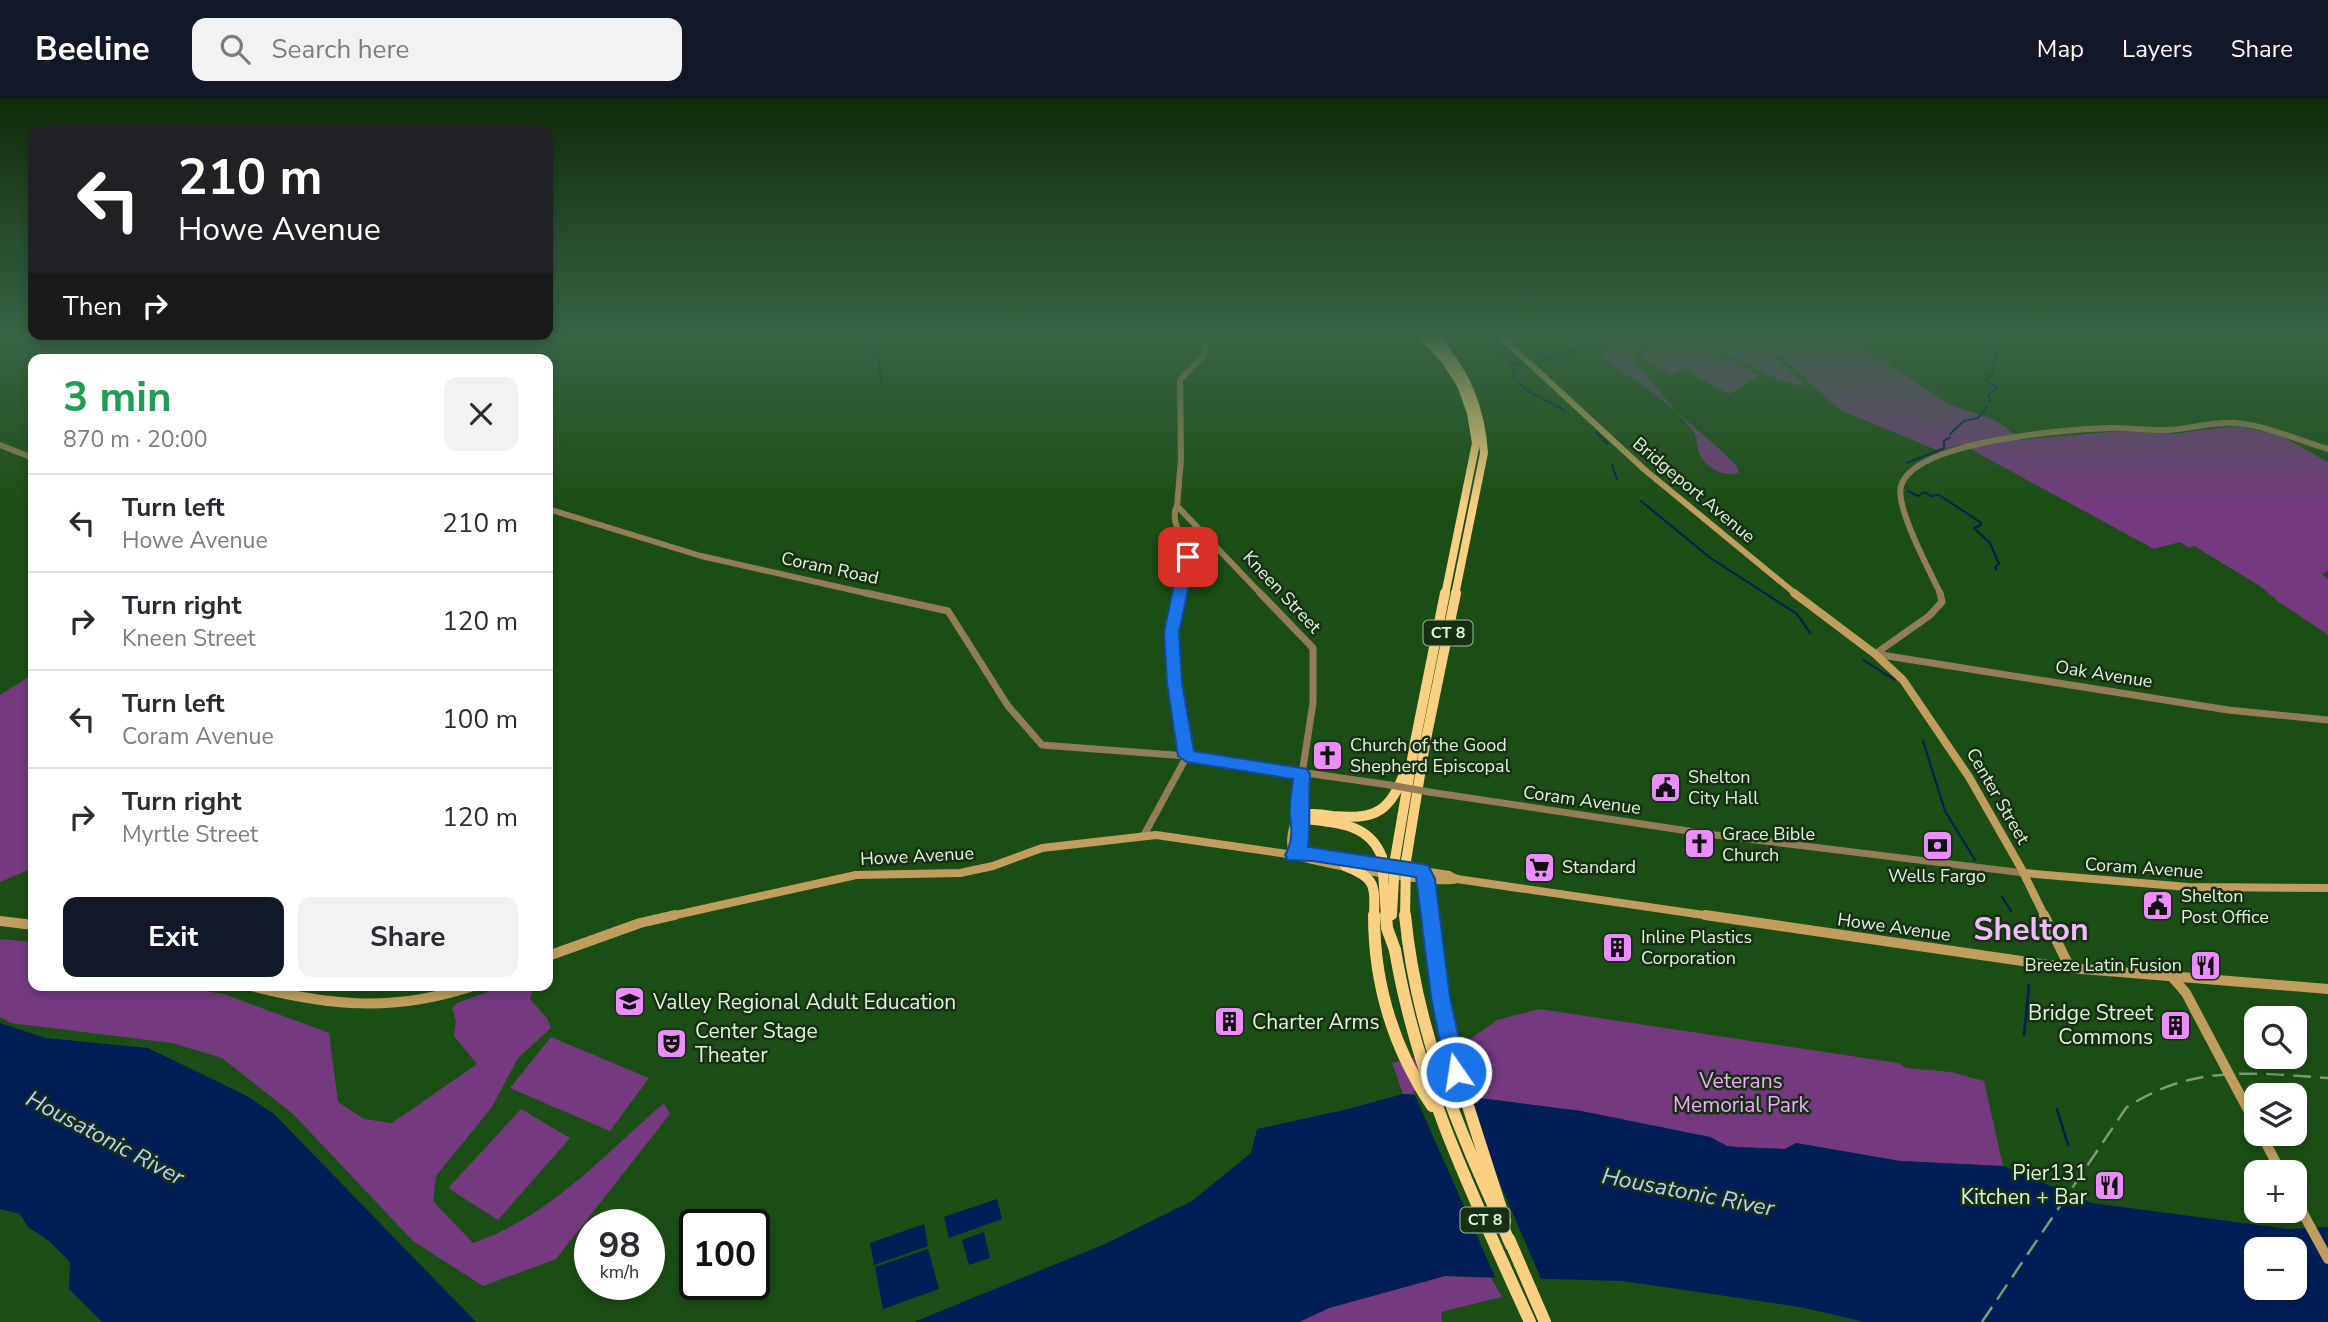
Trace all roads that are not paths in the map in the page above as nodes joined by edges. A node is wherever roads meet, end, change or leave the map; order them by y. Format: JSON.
{"nodes":[{"id":1,"x":1180,"y":395,"type":"edge"},
{"id":2,"x":1469,"y":395,"type":"edge"},
{"id":3,"x":1564,"y":395,"type":"edge"},
{"id":4,"x":1474,"y":407,"type":"junction"},
{"id":5,"x":0,"y":445,"type":"edge"},
{"id":6,"x":2328,"y":449,"type":"edge"},
{"id":7,"x":28,"y":455,"type":"edge"},
{"id":8,"x":1178,"y":506,"type":"junction"},
{"id":9,"x":553,"y":511,"type":"edge"},
{"id":10,"x":1875,"y":654,"type":"junction"},
{"id":11,"x":2328,"y":720,"type":"edge"},
{"id":12,"x":1415,"y":742,"type":"junction"},
{"id":13,"x":1042,"y":745,"type":"joint"},
{"id":14,"x":1187,"y":756,"type":"junction"},
{"id":15,"x":1301,"y":774,"type":"junction"},
{"id":16,"x":1299,"y":816,"type":"junction"},
{"id":17,"x":1144,"y":835,"type":"junction"},
{"id":18,"x":1294,"y":855,"type":"junction"},
{"id":19,"x":1394,"y":859,"type":"junction"},
{"id":20,"x":1345,"y":866,"type":"junction"},
{"id":21,"x":2024,"y":873,"type":"junction"},
{"id":22,"x":1424,"y":875,"type":"junction"},
{"id":23,"x":2328,"y":888,"type":"edge"},
{"id":24,"x":0,"y":921,"type":"edge"},
{"id":25,"x":28,"y":924,"type":"edge"},
{"id":26,"x":553,"y":954,"type":"edge"},
{"id":27,"x":2070,"y":968,"type":"junction"},
{"id":28,"x":2173,"y":978,"type":"junction"},
{"id":29,"x":2328,"y":989,"type":"edge"},
{"id":30,"x":268,"y":991,"type":"edge"},
{"id":31,"x":460,"y":991,"type":"edge"},
{"id":32,"x":2244,"y":1102,"type":"edge"},
{"id":33,"x":1441,"y":1118,"type":"junction"},
{"id":34,"x":2307,"y":1222,"type":"edge"},
{"id":35,"x":1511,"y":1245,"type":"junction"},
{"id":36,"x":2328,"y":1259,"type":"edge"},
{"id":37,"x":1530,"y":1322,"type":"edge"},
{"id":38,"x":1545,"y":1322,"type":"edge"}],
"edges":[{"from":1,"to":8,"type":"street"},
{"from":2,"to":4,"type":"highway","number":"CT 8"},
{"from":3,"to":10,"type":"main road","name":"Bridgeport Avenue"},
{"from":4,"to":12,"type":"highway","number":"CT 8"},
{"from":4,"to":19,"type":"highway","number":"CT 8"},
{"from":5,"to":7,"type":"street"},
{"from":6,"to":10,"type":"street"},
{"from":8,"to":14,"type":"street"},
{"from":8,"to":15,"type":"street","name":"Kneen Street"},
{"from":9,"to":13,"type":"street","name":"Coram Road"},
{"from":10,"to":11,"type":"street","name":"Oak Avenue"},
{"from":10,"to":21,"type":"main road","name":"Center Street"},
{"from":12,"to":16,"type":"highway"},
{"from":12,"to":19,"type":"highway","number":"CT 8"},
{"from":13,"to":14,"type":"street","name":"Coram Avenue"},
{"from":14,"to":15,"type":"street","name":"Coram Avenue"},
{"from":14,"to":17,"type":"street"},
{"from":15,"to":16,"type":"street","name":"Kneen Street"},
{"from":15,"to":21,"type":"street","name":"Coram Avenue","bridge":true},
{"from":16,"to":18,"type":"main road","name":"Kneen Street"},
{"from":16,"to":19,"type":"highway"},
{"from":17,"to":18,"type":"main road","name":"Howe Avenue"},
{"from":17,"to":26,"type":"main road","name":"Howe Avenue"},
{"from":18,"to":20,"type":"main road","name":"Howe Avenue"},
{"from":18,"to":22,"type":"main road","name":"Howe Avenue"},
{"from":19,"to":33,"type":"highway","number":"CT 8","bridge":true},
{"from":19,"to":35,"type":"highway","number":"CT 8","bridge":true},
{"from":20,"to":22,"type":"main road","name":"Howe Avenue"},
{"from":20,"to":33,"type":"highway"},
{"from":21,"to":23,"type":"main road","name":"Coram Avenue"},
{"from":21,"to":27,"type":"main road","name":"Center Street"},
{"from":22,"to":27,"type":"main road","name":"Howe Avenue"},
{"from":22,"to":35,"type":"highway","bridge":true},
{"from":24,"to":25,"type":"main road"},
{"from":27,"to":28,"type":"main road","name":"Howe Avenue"},
{"from":28,"to":29,"type":"main road","name":"Howe Avenue"},
{"from":28,"to":32,"type":"main road","bridge":true},
{"from":30,"to":31,"type":"main road"},
{"from":33,"to":37,"type":"highway","number":"CT 8"},
{"from":34,"to":36,"type":"main road"},
{"from":35,"to":38,"type":"highway","number":"CT 8"}]}
